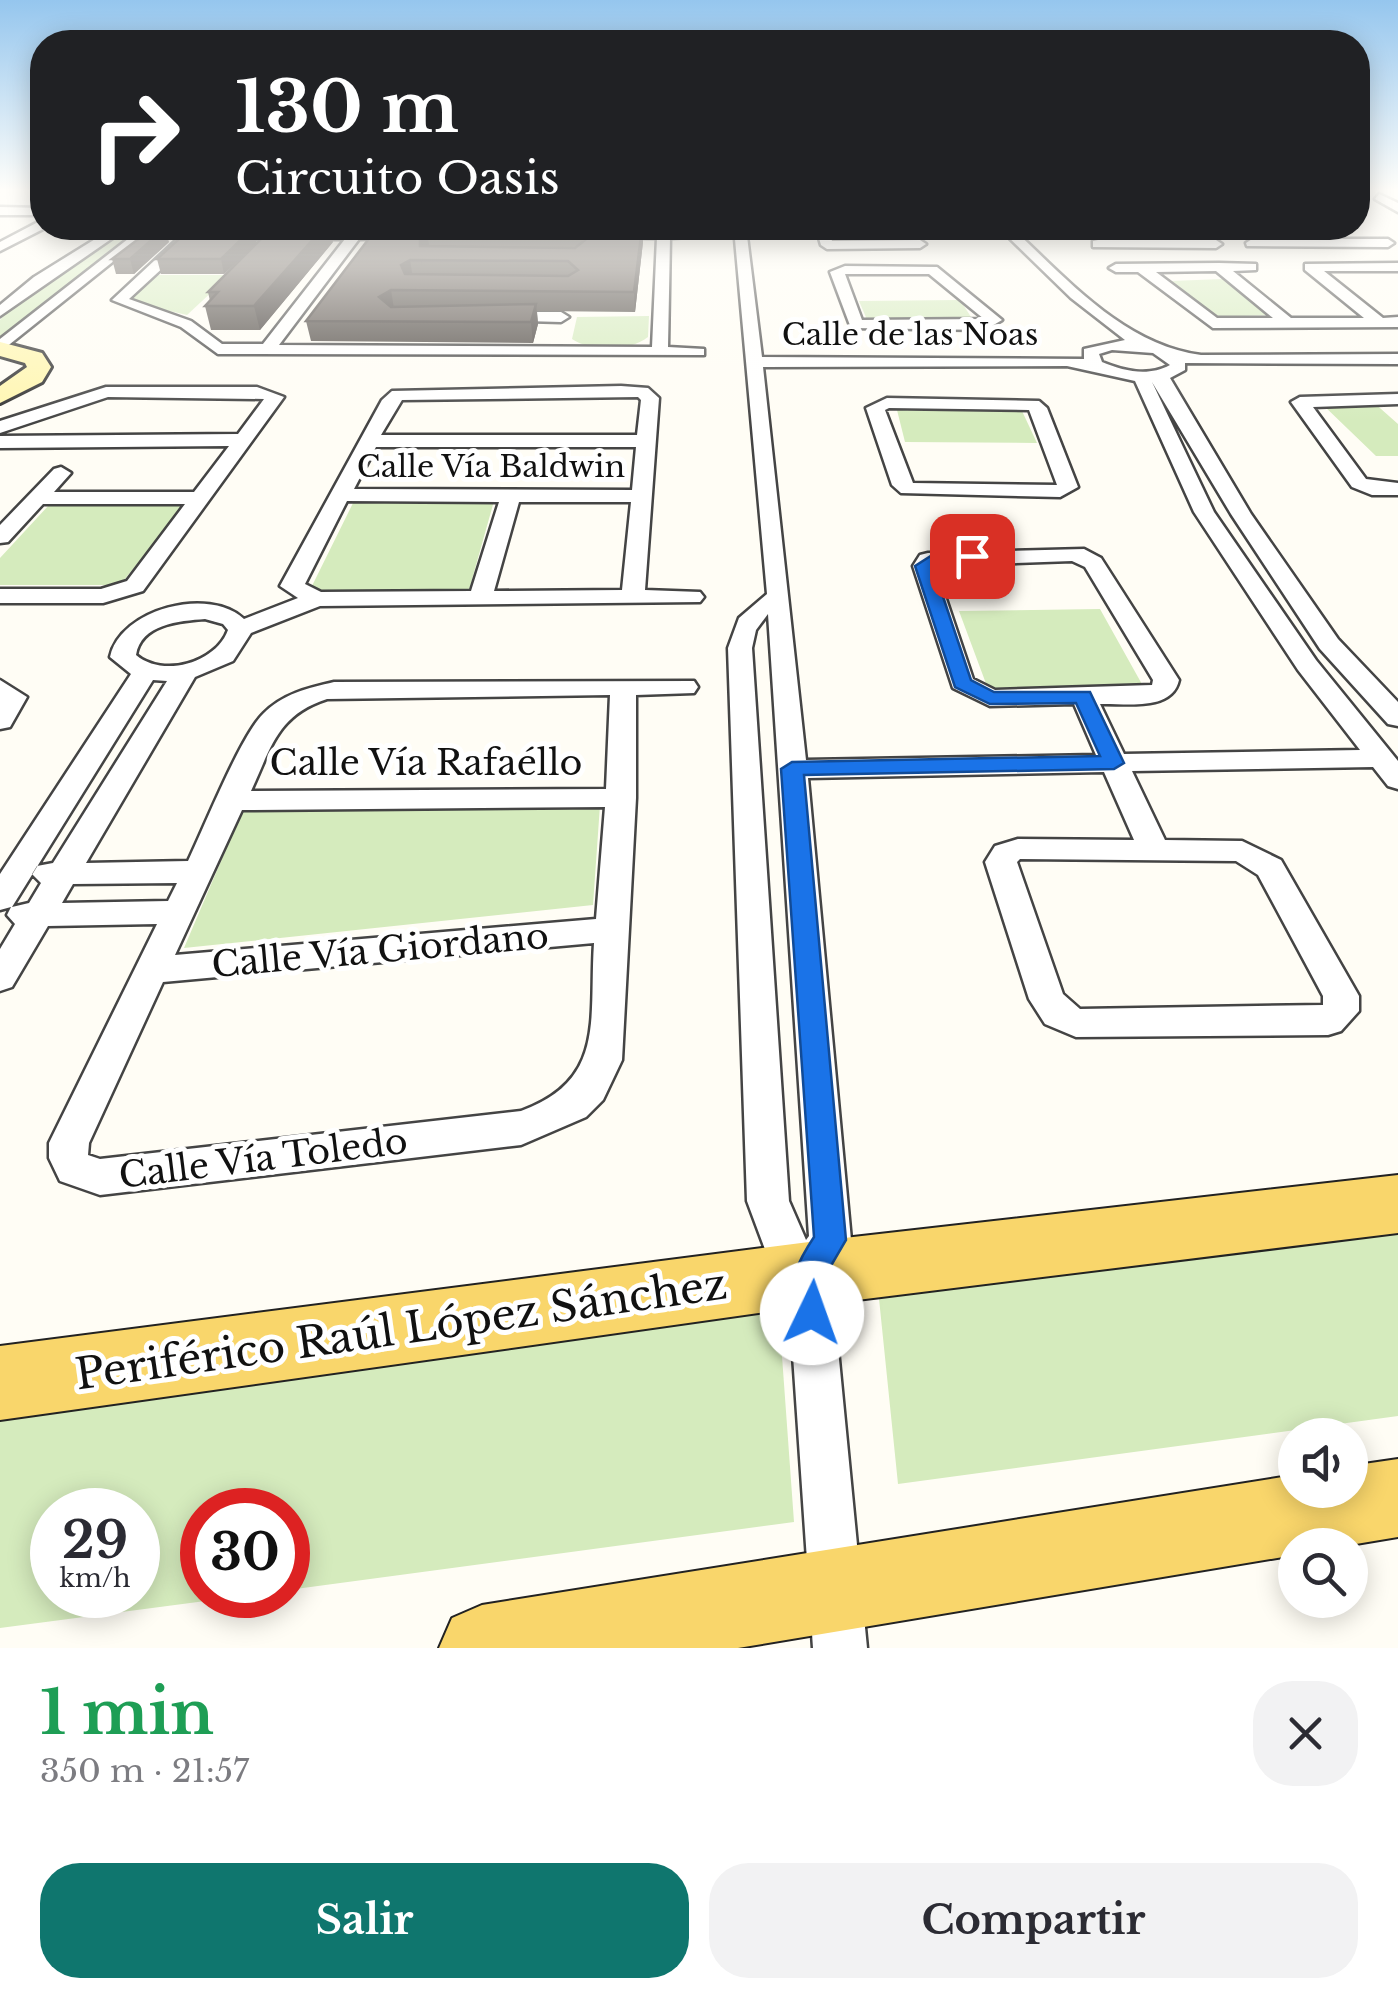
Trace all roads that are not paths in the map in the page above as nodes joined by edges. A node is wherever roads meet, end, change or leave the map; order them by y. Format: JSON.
{"nodes":[{"id":1,"x":58,"y":268,"type":"edge"},
{"id":2,"x":98,"y":268,"type":"edge"},
{"id":3,"x":154,"y":268,"type":"edge"},
{"id":4,"x":330,"y":268,"type":"edge"},
{"id":5,"x":663,"y":268,"type":"edge"},
{"id":6,"x":744,"y":268,"type":"edge"},
{"id":7,"x":1037,"y":268,"type":"edge"},
{"id":8,"x":1044,"y":268,"type":"edge"},
{"id":9,"x":1116,"y":268,"type":"dead end"},
{"id":10,"x":1142,"y":268,"type":"junction"},
{"id":11,"x":1149,"y":268,"type":"edge"},
{"id":12,"x":1220,"y":268,"type":"edge"},
{"id":13,"x":1311,"y":268,"type":"edge"},
{"id":14,"x":80,"y":282,"type":"junction"},
{"id":15,"x":138,"y":282,"type":"junction"},
{"id":16,"x":0,"y":312,"type":"edge"},
{"id":17,"x":487,"y":318,"type":"edge"},
{"id":18,"x":1286,"y":322,"type":"junction"},
{"id":19,"x":1331,"y":322,"type":"junction"},
{"id":20,"x":1379,"y":322,"type":"junction"},
{"id":21,"x":1398,"y":322,"type":"edge"},
{"id":22,"x":913,"y":326,"type":"junction"},
{"id":23,"x":384,"y":335,"type":"edge"},
{"id":24,"x":1111,"y":346,"type":"junction"},
{"id":25,"x":1144,"y":347,"type":"junction"},
{"id":26,"x":0,"y":348,"type":"edge"},
{"id":27,"x":268,"y":350,"type":"junction"},
{"id":28,"x":374,"y":352,"type":"junction"},
{"id":29,"x":553,"y":352,"type":"junction"},
{"id":30,"x":660,"y":352,"type":"junction"},
{"id":31,"x":698,"y":352,"type":"dead end"},
{"id":32,"x":1092,"y":361,"type":"junction"},
{"id":33,"x":754,"y":362,"type":"junction"},
{"id":34,"x":927,"y":362,"type":"junction"},
{"id":35,"x":1394,"y":363,"type":"edge"},
{"id":36,"x":1163,"y":368,"type":"junction"},
{"id":37,"x":0,"y":396,"type":"edge"},
{"id":38,"x":1398,"y":399,"type":"edge"},
{"id":39,"x":1378,"y":400,"type":"junction"},
{"id":40,"x":945,"y":403,"type":"junction"},
{"id":41,"x":1398,"y":418,"type":"edge"},
{"id":42,"x":0,"y":427,"type":"edge"},
{"id":43,"x":244,"y":440,"type":"junction"},
{"id":44,"x":369,"y":441,"type":"junction"},
{"id":45,"x":646,"y":441,"type":"junction"},
{"id":46,"x":0,"y":442,"type":"edge"},
{"id":47,"x":60,"y":473,"type":"dead end"},
{"id":48,"x":1398,"y":488,"type":"edge"},
{"id":49,"x":340,"y":495,"type":"junction"},
{"id":50,"x":510,"y":496,"type":"junction"},
{"id":51,"x":641,"y":496,"type":"junction"},
{"id":52,"x":37,"y":498,"type":"junction"},
{"id":53,"x":201,"y":498,"type":"junction"},
{"id":54,"x":0,"y":537,"type":"edge"},
{"id":55,"x":136,"y":586,"type":"junction"},
{"id":56,"x":292,"y":586,"type":"junction"},
{"id":57,"x":0,"y":596,"type":"edge"},
{"id":58,"x":103,"y":596,"type":"junction"},
{"id":59,"x":481,"y":596,"type":"junction"},
{"id":60,"x":633,"y":596,"type":"junction"},
{"id":61,"x":779,"y":596,"type":"junction"},
{"id":62,"x":692,"y":597,"type":"dead end"},
{"id":63,"x":317,"y":599,"type":"junction"},
{"id":64,"x":170,"y":616,"type":"junction"},
{"id":65,"x":230,"y":622,"type":"junction"},
{"id":66,"x":139,"y":630,"type":"junction"},
{"id":67,"x":1293,"y":643,"type":"junction"},
{"id":68,"x":1329,"y":644,"type":"junction"},
{"id":69,"x":146,"y":672,"type":"junction"},
{"id":70,"x":184,"y":672,"type":"junction"},
{"id":71,"x":684,"y":686,"type":"dead end"},
{"id":72,"x":622,"y":687,"type":"junction"},
{"id":73,"x":0,"y":688,"type":"edge"},
{"id":74,"x":1083,"y":696,"type":"junction"},
{"id":75,"x":1398,"y":718,"type":"edge"},
{"id":76,"x":0,"y":721,"type":"edge"},
{"id":77,"x":1114,"y":763,"type":"junction"},
{"id":78,"x":792,"y":769,"type":"junction"},
{"id":79,"x":1389,"y":769,"type":"edge"},
{"id":80,"x":621,"y":798,"type":"junction"},
{"id":81,"x":232,"y":801,"type":"junction"},
{"id":82,"x":1152,"y":848,"type":"junction"},
{"id":83,"x":195,"y":872,"type":"junction"},
{"id":84,"x":63,"y":874,"type":"junction"},
{"id":85,"x":5,"y":882,"type":"edge"},
{"id":86,"x":176,"y":912,"type":"junction"},
{"id":87,"x":38,"y":915,"type":"junction"},
{"id":88,"x":0,"y":916,"type":"edge"},
{"id":89,"x":610,"y":930,"type":"junction"},
{"id":90,"x":150,"y":970,"type":"junction"},
{"id":91,"x":0,"y":978,"type":"edge"},
{"id":92,"x":1398,"y":1204,"type":"edge"},
{"id":93,"x":809,"y":1274,"type":"junction"},
{"id":94,"x":0,"y":1383,"type":"edge"},
{"id":95,"x":1398,"y":1498,"type":"edge"},
{"id":96,"x":837,"y":1618,"type":"edge"},
{"id":97,"x":482,"y":1648,"type":"edge"}],
"edges":[{"from":1,"to":16,"type":"street"},
{"from":2,"to":14,"type":"street"},
{"from":3,"to":15,"type":"street"},
{"from":4,"to":27,"type":"street"},
{"from":5,"to":30,"type":"street"},
{"from":6,"to":33,"type":"street"},
{"from":7,"to":24,"type":"street"},
{"from":8,"to":25,"type":"street"},
{"from":9,"to":10,"type":"street"},
{"from":10,"to":11,"type":"street"},
{"from":10,"to":18,"type":"street"},
{"from":12,"to":18,"type":"street"},
{"from":13,"to":20,"type":"street"},
{"from":14,"to":15,"type":"street"},
{"from":14,"to":26,"type":"street"},
{"from":15,"to":27,"type":"street"},
{"from":17,"to":29,"type":"street"},
{"from":18,"to":19,"type":"street"},
{"from":19,"to":20,"type":"street"},
{"from":19,"to":35,"type":"street"},
{"from":20,"to":21,"type":"street"},
{"from":22,"to":22,"type":"street"},
{"from":22,"to":34,"type":"street"},
{"from":23,"to":28,"type":"street"},
{"from":24,"to":25,"type":"street"},
{"from":24,"to":32,"type":"street"},
{"from":25,"to":36,"type":"street"},
{"from":26,"to":37,"type":"street"},
{"from":27,"to":28,"type":"street"},
{"from":28,"to":29,"type":"street"},
{"from":29,"to":30,"type":"street"},
{"from":30,"to":31,"type":"street"},
{"from":32,"to":34,"type":"street","name":"Calle de las Noas"},
{"from":32,"to":36,"type":"street","name":"Calle de las Noas"},
{"from":33,"to":34,"type":"street","name":"Calle de las Noas"},
{"from":33,"to":61,"type":"street"},
{"from":34,"to":40,"type":"street"},
{"from":35,"to":36,"type":"street"},
{"from":36,"to":67,"type":"street"},
{"from":36,"to":68,"type":"street"},
{"from":38,"to":39,"type":"street"},
{"from":39,"to":41,"type":"street"},
{"from":39,"to":48,"type":"street"},
{"from":40,"to":40,"type":"street"},
{"from":42,"to":43,"type":"street"},
{"from":43,"to":46,"type":"street"},
{"from":43,"to":53,"type":"street"},
{"from":44,"to":45,"type":"street"},
{"from":44,"to":45,"type":"street"},
{"from":44,"to":49,"type":"street"},
{"from":45,"to":51,"type":"street"},
{"from":47,"to":52,"type":"street"},
{"from":49,"to":50,"type":"street","name":"Calle Vía Baldwin"},
{"from":49,"to":56,"type":"street"},
{"from":50,"to":51,"type":"street","name":"Calle Vía Baldwin"},
{"from":50,"to":59,"type":"street"},
{"from":51,"to":60,"type":"street"},
{"from":52,"to":53,"type":"street"},
{"from":52,"to":54,"type":"street"},
{"from":53,"to":55,"type":"street"},
{"from":55,"to":58,"type":"street"},
{"from":55,"to":64,"type":"street"},
{"from":56,"to":63,"type":"street"},
{"from":56,"to":65,"type":"street"},
{"from":57,"to":58,"type":"street"},
{"from":58,"to":66,"type":"street"},
{"from":59,"to":60,"type":"street"},
{"from":59,"to":63,"type":"street"},
{"from":60,"to":62,"type":"street"},
{"from":61,"to":78,"type":"street"},
{"from":61,"to":93,"type":"street"},
{"from":63,"to":65,"type":"street"},
{"from":64,"to":65,"type":"street"},
{"from":64,"to":66,"type":"street"},
{"from":65,"to":70,"type":"street"},
{"from":66,"to":69,"type":"street"},
{"from":67,"to":68,"type":"street"},
{"from":67,"to":79,"type":"street"},
{"from":68,"to":75,"type":"street"},
{"from":69,"to":70,"type":"street"},
{"from":69,"to":85,"type":"street"},
{"from":70,"to":84,"type":"street"},
{"from":71,"to":72,"type":"street","name":"Calle Vía Toledo"},
{"from":72,"to":80,"type":"street","name":"Calle Vía Toledo"},
{"from":72,"to":81,"type":"street","name":"Calle Vía Toledo"},
{"from":73,"to":76,"type":"street"},
{"from":74,"to":74,"type":"street"},
{"from":74,"to":77,"type":"street"},
{"from":77,"to":78,"type":"street"},
{"from":77,"to":79,"type":"street"},
{"from":77,"to":82,"type":"street"},
{"from":78,"to":93,"type":"street"},
{"from":80,"to":81,"type":"street","name":"Calle Vía Rafaéllo"},
{"from":80,"to":89,"type":"street","name":"Calle Vía Toledo"},
{"from":81,"to":83,"type":"street","name":"Calle Vía Toledo"},
{"from":82,"to":82,"type":"street"},
{"from":83,"to":84,"type":"street"},
{"from":83,"to":86,"type":"street","name":"Calle Vía Toledo"},
{"from":84,"to":85,"type":"street"},
{"from":84,"to":87,"type":"street"},
{"from":86,"to":87,"type":"street"},
{"from":86,"to":90,"type":"street","name":"Calle Vía Toledo"},
{"from":87,"to":88,"type":"street"},
{"from":87,"to":91,"type":"street"},
{"from":89,"to":90,"type":"street","name":"Calle Vía Giordano"},
{"from":89,"to":90,"type":"street","name":"Calle Vía Toledo"},
{"from":92,"to":93,"type":"main road","name":"Periférico Raúl López Sánchez"},
{"from":93,"to":94,"type":"main road","name":"Periférico Raúl López Sánchez"},
{"from":93,"to":96,"type":"street"},
{"from":95,"to":96,"type":"main road"},
{"from":96,"to":97,"type":"main road"}]}
